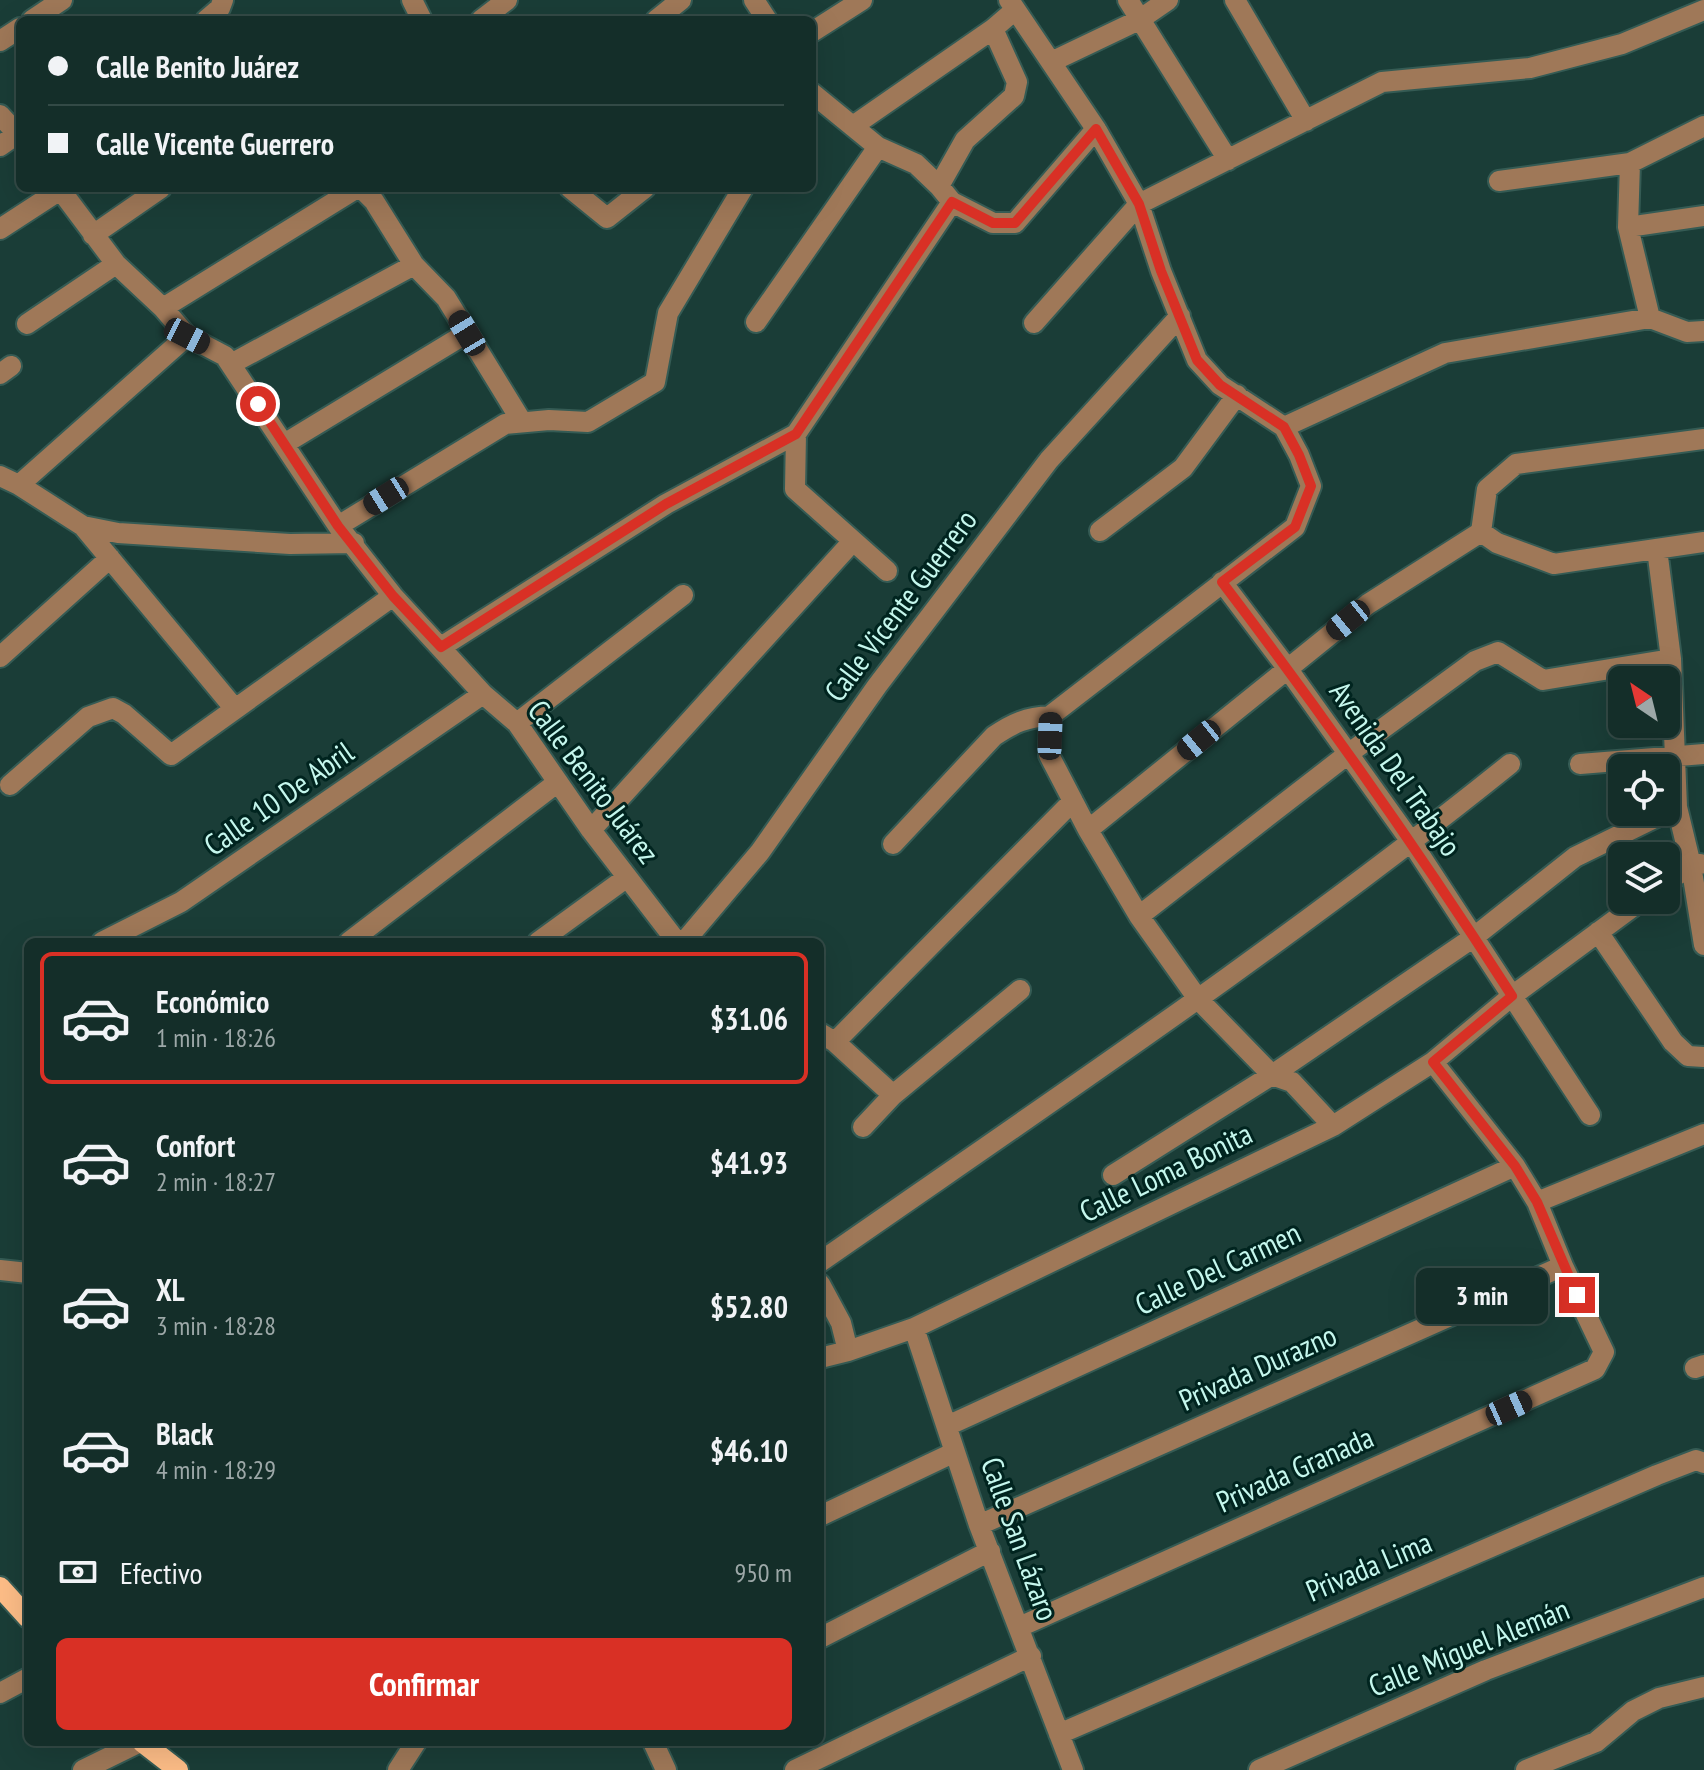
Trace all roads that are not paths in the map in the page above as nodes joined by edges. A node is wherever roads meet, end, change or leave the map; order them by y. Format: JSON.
{"nodes":[{"id":1,"x":62,"y":0,"type":"edge"},
{"id":2,"x":223,"y":0,"type":"edge"},
{"id":3,"x":507,"y":0,"type":"edge"},
{"id":4,"x":681,"y":0,"type":"edge"},
{"id":5,"x":862,"y":0,"type":"edge"},
{"id":6,"x":1128,"y":0,"type":"edge"},
{"id":7,"x":1168,"y":0,"type":"edge"},
{"id":8,"x":1235,"y":0,"type":"edge"},
{"id":9,"x":1012,"y":5,"type":"edge"},
{"id":10,"x":1704,"y":10,"type":"edge"},
{"id":11,"x":38,"y":16,"type":"edge"},
{"id":12,"x":211,"y":16,"type":"edge"},
{"id":13,"x":486,"y":16,"type":"edge"},
{"id":14,"x":661,"y":16,"type":"edge"},
{"id":15,"x":1139,"y":20,"type":"junction"},
{"id":16,"x":816,"y":29,"type":"edge"},
{"id":17,"x":993,"y":29,"type":"junction"},
{"id":18,"x":1051,"y":62,"type":"junction"},
{"id":19,"x":816,"y":96,"type":"edge"},
{"id":20,"x":0,"y":115,"type":"edge"},
{"id":21,"x":1306,"y":121,"type":"junction"},
{"id":22,"x":853,"y":126,"type":"junction"},
{"id":23,"x":1704,"y":126,"type":"edge"},
{"id":24,"x":1096,"y":129,"type":"junction"},
{"id":25,"x":12,"y":139,"type":"edge"},
{"id":26,"x":878,"y":147,"type":"junction"},
{"id":27,"x":1228,"y":160,"type":"junction"},
{"id":28,"x":1630,"y":163,"type":"junction"},
{"id":29,"x":1499,"y":181,"type":"dead end"},
{"id":30,"x":56,"y":192,"type":"edge"},
{"id":31,"x":62,"y":192,"type":"edge"},
{"id":32,"x":155,"y":192,"type":"edge"},
{"id":33,"x":352,"y":192,"type":"edge"},
{"id":34,"x":364,"y":192,"type":"edge"},
{"id":35,"x":575,"y":192,"type":"edge"},
{"id":36,"x":640,"y":192,"type":"edge"},
{"id":37,"x":741,"y":192,"type":"edge"},
{"id":38,"x":946,"y":194,"type":"junction"},
{"id":39,"x":1139,"y":204,"type":"junction"},
{"id":40,"x":1704,"y":216,"type":"edge"},
{"id":41,"x":1628,"y":227,"type":"junction"},
{"id":42,"x":0,"y":229,"type":"edge"},
{"id":43,"x":93,"y":235,"type":"junction"},
{"id":44,"x":116,"y":264,"type":"junction"},
{"id":45,"x":414,"y":265,"type":"junction"},
{"id":46,"x":163,"y":308,"type":"junction"},
{"id":47,"x":1180,"y":316,"type":"junction"},
{"id":48,"x":1650,"y":318,"type":"junction"},
{"id":49,"x":756,"y":322,"type":"dead end"},
{"id":50,"x":1034,"y":323,"type":"dead end"},
{"id":51,"x":27,"y":324,"type":"dead end"},
{"id":52,"x":1704,"y":331,"type":"edge"},
{"id":53,"x":467,"y":333,"type":"junction"},
{"id":54,"x":187,"y":336,"type":"junction"},
{"id":55,"x":231,"y":364,"type":"junction"},
{"id":56,"x":1237,"y":395,"type":"junction"},
{"id":57,"x":522,"y":422,"type":"junction"},
{"id":58,"x":1284,"y":427,"type":"junction"},
{"id":59,"x":796,"y":434,"type":"junction"},
{"id":60,"x":1704,"y":439,"type":"edge"},
{"id":61,"x":284,"y":444,"type":"junction"},
{"id":62,"x":9,"y":480,"type":"edge"},
{"id":63,"x":83,"y":526,"type":"junction"},
{"id":64,"x":338,"y":526,"type":"junction"},
{"id":65,"x":1100,"y":531,"type":"dead end"},
{"id":66,"x":1481,"y":532,"type":"junction"},
{"id":67,"x":853,"y":541,"type":"junction"},
{"id":68,"x":1704,"y":542,"type":"edge"},
{"id":69,"x":354,"y":543,"type":"junction"},
{"id":70,"x":1657,"y":549,"type":"junction"},
{"id":71,"x":110,"y":558,"type":"junction"},
{"id":72,"x":887,"y":571,"type":"dead end"},
{"id":73,"x":1222,"y":582,"type":"junction"},
{"id":74,"x":683,"y":595,"type":"dead end"},
{"id":75,"x":393,"y":596,"type":"junction"},
{"id":76,"x":441,"y":647,"type":"junction"},
{"id":77,"x":0,"y":657,"type":"edge"},
{"id":78,"x":1671,"y":659,"type":"junction"},
{"id":79,"x":1287,"y":668,"type":"junction"},
{"id":80,"x":483,"y":694,"type":"junction"},
{"id":81,"x":235,"y":709,"type":"junction"},
{"id":82,"x":1050,"y":716,"type":"junction"},
{"id":83,"x":517,"y":723,"type":"junction"},
{"id":84,"x":1348,"y":754,"type":"junction"},
{"id":85,"x":1674,"y":754,"type":"edge"},
{"id":86,"x":1704,"y":754,"type":"edge"},
{"id":87,"x":1680,"y":756,"type":"edge"},
{"id":88,"x":1608,"y":762,"type":"edge"},
{"id":89,"x":1510,"y":764,"type":"dead end"},
{"id":90,"x":1580,"y":764,"type":"dead end"},
{"id":91,"x":558,"y":782,"type":"junction"},
{"id":92,"x":10,"y":785,"type":"dead end"},
{"id":93,"x":1073,"y":801,"type":"junction"},
{"id":94,"x":1680,"y":816,"type":"edge"},
{"id":95,"x":1638,"y":826,"type":"edge"},
{"id":96,"x":591,"y":830,"type":"junction"},
{"id":97,"x":1088,"y":830,"type":"junction"},
{"id":98,"x":1412,"y":843,"type":"junction"},
{"id":99,"x":893,"y":844,"type":"dead end"},
{"id":100,"x":1697,"y":864,"type":"edge"},
{"id":101,"x":626,"y":878,"type":"junction"},
{"id":102,"x":1623,"y":914,"type":"edge"},
{"id":103,"x":1139,"y":916,"type":"junction"},
{"id":104,"x":1598,"y":932,"type":"junction"},
{"id":105,"x":1474,"y":937,"type":"junction"},
{"id":106,"x":110,"y":938,"type":"edge"},
{"id":107,"x":354,"y":938,"type":"edge"},
{"id":108,"x":544,"y":938,"type":"edge"},
{"id":109,"x":674,"y":938,"type":"edge"},
{"id":110,"x":687,"y":938,"type":"edge"},
{"id":111,"x":1704,"y":945,"type":"edge"},
{"id":112,"x":1020,"y":990,"type":"dead end"},
{"id":113,"x":1512,"y":996,"type":"junction"},
{"id":114,"x":1198,"y":999,"type":"junction"},
{"id":115,"x":828,"y":1038,"type":"edge"},
{"id":116,"x":1704,"y":1057,"type":"edge"},
{"id":117,"x":1433,"y":1062,"type":"junction"},
{"id":118,"x":1272,"y":1075,"type":"junction"},
{"id":119,"x":893,"y":1095,"type":"junction"},
{"id":120,"x":1590,"y":1115,"type":"dead end"},
{"id":121,"x":1333,"y":1126,"type":"junction"},
{"id":122,"x":863,"y":1127,"type":"dead end"},
{"id":123,"x":1704,"y":1134,"type":"edge"},
{"id":124,"x":1515,"y":1166,"type":"junction"},
{"id":125,"x":1113,"y":1175,"type":"dead end"},
{"id":126,"x":1537,"y":1202,"type":"junction"},
{"id":127,"x":824,"y":1259,"type":"edge"},
{"id":128,"x":1563,"y":1266,"type":"junction"},
{"id":129,"x":0,"y":1270,"type":"edge"},
{"id":130,"x":24,"y":1273,"type":"edge"},
{"id":131,"x":824,"y":1291,"type":"edge"},
{"id":132,"x":914,"y":1328,"type":"junction"},
{"id":133,"x":848,"y":1351,"type":"junction"},
{"id":134,"x":824,"y":1357,"type":"edge"},
{"id":135,"x":947,"y":1426,"type":"junction"},
{"id":136,"x":955,"y":1452,"type":"junction"},
{"id":137,"x":1704,"y":1463,"type":"edge"},
{"id":138,"x":824,"y":1514,"type":"edge"},
{"id":139,"x":979,"y":1525,"type":"junction"},
{"id":140,"x":990,"y":1551,"type":"junction"},
{"id":141,"x":0,"y":1587,"type":"edge"},
{"id":142,"x":1704,"y":1587,"type":"edge"},
{"id":143,"x":24,"y":1614,"type":"edge"},
{"id":144,"x":1019,"y":1627,"type":"junction"},
{"id":145,"x":824,"y":1636,"type":"edge"},
{"id":146,"x":1031,"y":1656,"type":"junction"},
{"id":147,"x":24,"y":1680,"type":"edge"},
{"id":148,"x":1704,"y":1687,"type":"edge"},
{"id":149,"x":0,"y":1693,"type":"edge"},
{"id":150,"x":1059,"y":1734,"type":"junction"},
{"id":151,"x":133,"y":1746,"type":"edge"},
{"id":152,"x":146,"y":1746,"type":"edge"},
{"id":153,"x":413,"y":1746,"type":"edge"},
{"id":154,"x":655,"y":1746,"type":"edge"},
{"id":155,"x":1066,"y":1767,"type":"edge"},
{"id":156,"x":83,"y":1770,"type":"edge"},
{"id":157,"x":178,"y":1770,"type":"edge"},
{"id":158,"x":398,"y":1770,"type":"edge"},
{"id":159,"x":666,"y":1770,"type":"edge"},
{"id":160,"x":795,"y":1770,"type":"edge"},
{"id":161,"x":1259,"y":1770,"type":"edge"},
{"id":162,"x":1526,"y":1770,"type":"edge"}],
"edges":[{"from":1,"to":11,"type":"street"},
{"from":2,"to":12,"type":"street"},
{"from":3,"to":13,"type":"street"},
{"from":4,"to":14,"type":"street"},
{"from":5,"to":16,"type":"street"},
{"from":6,"to":15,"type":"street"},
{"from":7,"to":15,"type":"street"},
{"from":8,"to":21,"type":"street"},
{"from":9,"to":17,"type":"street"},
{"from":9,"to":18,"type":"street"},
{"from":10,"to":21,"type":"street"},
{"from":15,"to":18,"type":"street"},
{"from":15,"to":27,"type":"street"},
{"from":17,"to":22,"type":"street"},
{"from":17,"to":38,"type":"street"},
{"from":18,"to":24,"type":"street"},
{"from":19,"to":22,"type":"street"},
{"from":20,"to":25,"type":"street"},
{"from":21,"to":27,"type":"street"},
{"from":22,"to":26,"type":"street"},
{"from":23,"to":28,"type":"street"},
{"from":24,"to":38,"type":"street"},
{"from":24,"to":39,"type":"street"},
{"from":26,"to":38,"type":"street"},
{"from":26,"to":49,"type":"street"},
{"from":27,"to":39,"type":"street"},
{"from":28,"to":29,"type":"street"},
{"from":28,"to":41,"type":"street"},
{"from":30,"to":42,"type":"street"},
{"from":31,"to":43,"type":"street","name":"Calle Benito Juárez"},
{"from":32,"to":43,"type":"street"},
{"from":33,"to":46,"type":"street"},
{"from":34,"to":45,"type":"street"},
{"from":35,"to":36,"type":"street"},
{"from":37,"to":57,"type":"street"},
{"from":38,"to":59,"type":"street"},
{"from":39,"to":47,"type":"street"},
{"from":39,"to":50,"type":"street"},
{"from":40,"to":41,"type":"street"},
{"from":41,"to":48,"type":"street"},
{"from":43,"to":44,"type":"street","name":"Calle Benito Juárez"},
{"from":44,"to":46,"type":"street","name":"Calle Benito Juárez"},
{"from":44,"to":51,"type":"street"},
{"from":45,"to":53,"type":"street"},
{"from":45,"to":55,"type":"street"},
{"from":46,"to":54,"type":"street","name":"Calle Benito Juárez"},
{"from":47,"to":56,"type":"street"},
{"from":47,"to":110,"type":"street","name":"Calle Vicente Guerrero"},
{"from":48,"to":52,"type":"street"},
{"from":48,"to":58,"type":"street"},
{"from":53,"to":57,"type":"street"},
{"from":53,"to":61,"type":"street"},
{"from":54,"to":55,"type":"street","name":"Calle Benito Juárez"},
{"from":54,"to":62,"type":"street"},
{"from":55,"to":61,"type":"street","name":"Calle Benito Juárez"},
{"from":56,"to":58,"type":"street"},
{"from":56,"to":65,"type":"street"},
{"from":57,"to":64,"type":"street"},
{"from":58,"to":73,"type":"street"},
{"from":59,"to":67,"type":"street"},
{"from":59,"to":76,"type":"street"},
{"from":60,"to":66,"type":"street"},
{"from":61,"to":64,"type":"street","name":"Calle Benito Juárez"},
{"from":62,"to":63,"type":"street"},
{"from":63,"to":69,"type":"street"},
{"from":63,"to":71,"type":"street"},
{"from":64,"to":69,"type":"street","name":"Calle Benito Juárez"},
{"from":66,"to":70,"type":"street"},
{"from":66,"to":79,"type":"street"},
{"from":67,"to":72,"type":"street"},
{"from":67,"to":96,"type":"street"},
{"from":68,"to":70,"type":"street"},
{"from":69,"to":75,"type":"street","name":"Calle Benito Juárez"},
{"from":70,"to":78,"type":"street"},
{"from":71,"to":77,"type":"street"},
{"from":71,"to":81,"type":"street"},
{"from":73,"to":79,"type":"street","name":"Avenida Del Trabajo"},
{"from":73,"to":82,"type":"street"},
{"from":74,"to":83,"type":"street"},
{"from":75,"to":76,"type":"street","name":"Calle Benito Juárez"},
{"from":75,"to":81,"type":"street"},
{"from":76,"to":80,"type":"street","name":"Calle Benito Juárez"},
{"from":78,"to":84,"type":"street"},
{"from":78,"to":85,"type":"street"},
{"from":79,"to":84,"type":"street","name":"Avenida Del Trabajo"},
{"from":79,"to":97,"type":"street"},
{"from":80,"to":83,"type":"street","name":"Calle Benito Juárez"},
{"from":80,"to":106,"type":"street","name":"Calle 10 De Abril"},
{"from":81,"to":92,"type":"street"},
{"from":82,"to":93,"type":"street"},
{"from":82,"to":99,"type":"street"},
{"from":83,"to":91,"type":"street","name":"Calle Benito Juárez"},
{"from":84,"to":98,"type":"street","name":"Avenida Del Trabajo"},
{"from":84,"to":103,"type":"street"},
{"from":86,"to":87,"type":"street"},
{"from":88,"to":90,"type":"street"},
{"from":89,"to":98,"type":"street"},
{"from":91,"to":96,"type":"street","name":"Calle Benito Juárez"},
{"from":91,"to":107,"type":"street"},
{"from":93,"to":97,"type":"street"},
{"from":93,"to":115,"type":"street"},
{"from":94,"to":100,"type":"street"},
{"from":95,"to":105,"type":"street"},
{"from":96,"to":101,"type":"street","name":"Calle Benito Juárez"},
{"from":97,"to":103,"type":"street"},
{"from":98,"to":105,"type":"street","name":"Avenida Del Trabajo"},
{"from":98,"to":114,"type":"street"},
{"from":100,"to":111,"type":"street"},
{"from":101,"to":108,"type":"street"},
{"from":101,"to":109,"type":"street","name":"Calle Benito Juárez"},
{"from":102,"to":104,"type":"street","name":"Calle Loma Bonita"},
{"from":103,"to":114,"type":"street"},
{"from":104,"to":113,"type":"street","name":"Calle Loma Bonita"},
{"from":104,"to":116,"type":"street"},
{"from":105,"to":113,"type":"street","name":"Avenida Del Trabajo"},
{"from":105,"to":118,"type":"street"},
{"from":112,"to":119,"type":"street"},
{"from":113,"to":117,"type":"street","name":"Calle Loma Bonita"},
{"from":113,"to":120,"type":"street"},
{"from":114,"to":118,"type":"street"},
{"from":114,"to":127,"type":"street"},
{"from":115,"to":119,"type":"street"},
{"from":117,"to":121,"type":"street","name":"Calle Loma Bonita"},
{"from":117,"to":124,"type":"street"},
{"from":118,"to":121,"type":"street"},
{"from":118,"to":125,"type":"street"},
{"from":119,"to":122,"type":"street"},
{"from":121,"to":132,"type":"street","name":"Calle Loma Bonita"},
{"from":123,"to":126,"type":"street"},
{"from":124,"to":126,"type":"street"},
{"from":124,"to":135,"type":"street","name":"Calle Del Carmen"},
{"from":126,"to":128,"type":"street"},
{"from":128,"to":139,"type":"street","name":"Privada Durazno"},
{"from":128,"to":144,"type":"street","name":"Privada Granada"},
{"from":129,"to":130,"type":"street"},
{"from":131,"to":133,"type":"street"},
{"from":132,"to":133,"type":"street","name":"Calle Loma Bonita"},
{"from":132,"to":135,"type":"street","name":"Calle San Lázaro"},
{"from":133,"to":134,"type":"street","name":"Calle Loma Bonita"},
{"from":135,"to":136,"type":"street","name":"Calle San Lázaro"},
{"from":136,"to":138,"type":"street"},
{"from":136,"to":139,"type":"street","name":"Calle San Lázaro"},
{"from":137,"to":150,"type":"street","name":"Privada Lima"},
{"from":139,"to":140,"type":"street","name":"Calle San Lázaro"},
{"from":140,"to":144,"type":"street","name":"Calle San Lázaro"},
{"from":140,"to":145,"type":"street"},
{"from":141,"to":143,"type":"main road"},
{"from":142,"to":161,"type":"street","name":"Calle Miguel Alemán"},
{"from":144,"to":146,"type":"street","name":"Calle San Lázaro"},
{"from":146,"to":150,"type":"street","name":"Calle San Lázaro"},
{"from":146,"to":160,"type":"street"},
{"from":147,"to":149,"type":"street"},
{"from":148,"to":162,"type":"street"},
{"from":150,"to":155,"type":"street","name":"Calle San Lázaro"},
{"from":151,"to":156,"type":"street"},
{"from":152,"to":157,"type":"main road"},
{"from":153,"to":158,"type":"street"},
{"from":154,"to":159,"type":"street"}]}
